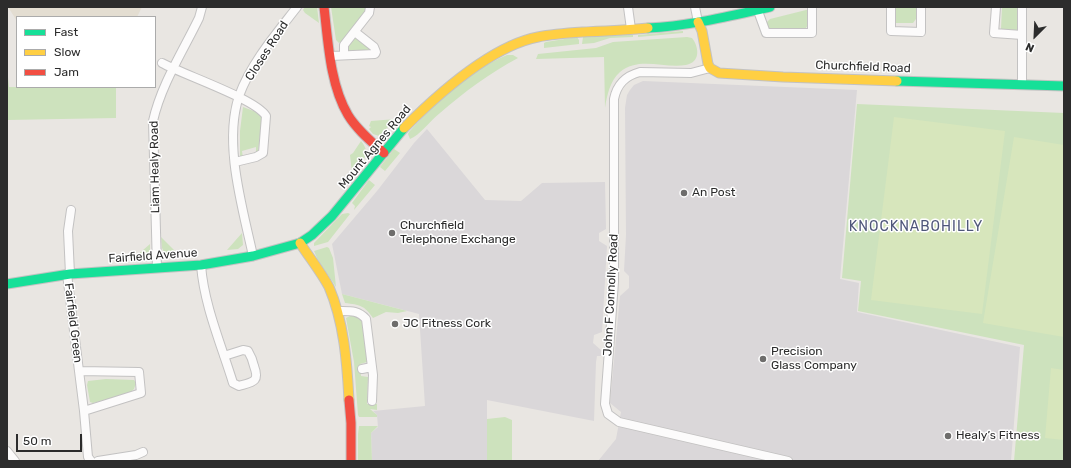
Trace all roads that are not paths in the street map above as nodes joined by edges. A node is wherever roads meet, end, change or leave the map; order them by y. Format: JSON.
{"nodes":[{"id":1,"x":202,"y":7,"type":"edge"},
{"id":2,"x":297,"y":7,"type":"edge"},
{"id":3,"x":324,"y":7,"type":"edge"},
{"id":4,"x":370,"y":7,"type":"edge"},
{"id":5,"x":628,"y":7,"type":"edge"},
{"id":6,"x":695,"y":7,"type":"edge"},
{"id":7,"x":770,"y":7,"type":"edge"},
{"id":8,"x":812,"y":7,"type":"edge"},
{"id":9,"x":891,"y":7,"type":"edge"},
{"id":10,"x":921,"y":7,"type":"edge"},
{"id":11,"x":996,"y":7,"type":"edge"},
{"id":12,"x":1022,"y":7,"type":"edge"},
{"id":13,"x":758,"y":11,"type":"junction"},
{"id":14,"x":700,"y":22,"type":"junction"},
{"id":15,"x":630,"y":29,"type":"junction"},
{"id":16,"x":355,"y":32,"type":"junction"},
{"id":17,"x":1022,"y":35,"type":"junction"},
{"id":18,"x":344,"y":55,"type":"junction"},
{"id":19,"x":331,"y":56,"type":"junction"},
{"id":20,"x":162,"y":64,"type":"dead end"},
{"id":21,"x":710,"y":68,"type":"junction"},
{"id":22,"x":173,"y":70,"type":"junction"},
{"id":23,"x":1022,"y":85,"type":"junction"},
{"id":24,"x":1064,"y":86,"type":"edge"},
{"id":25,"x":239,"y":98,"type":"junction"},
{"id":26,"x":384,"y":153,"type":"junction"},
{"id":27,"x":235,"y":162,"type":"junction"},
{"id":28,"x":71,"y":210,"type":"dead end"},
{"id":29,"x":300,"y":243,"type":"junction"},
{"id":30,"x":253,"y":256,"type":"junction"},
{"id":31,"x":201,"y":264,"type":"junction"},
{"id":32,"x":157,"y":268,"type":"junction"},
{"id":33,"x":68,"y":274,"type":"junction"},
{"id":34,"x":7,"y":284,"type":"edge"},
{"id":35,"x":338,"y":311,"type":"junction"},
{"id":36,"x":224,"y":356,"type":"junction"},
{"id":37,"x":372,"y":368,"type":"junction"},
{"id":38,"x":362,"y":369,"type":"dead end"},
{"id":39,"x":79,"y":371,"type":"junction"},
{"id":40,"x":372,"y":401,"type":"dead end"},
{"id":41,"x":84,"y":411,"type":"junction"},
{"id":42,"x":7,"y":450,"type":"edge"},
{"id":43,"x":143,"y":452,"type":"dead end"},
{"id":44,"x":15,"y":461,"type":"edge"},
{"id":45,"x":91,"y":461,"type":"edge"},
{"id":46,"x":98,"y":461,"type":"edge"},
{"id":47,"x":351,"y":461,"type":"edge"},
{"id":48,"x":788,"y":461,"type":"edge"}],
"edges":[{"from":1,"to":22,"type":"street","name":"Liam Healy Road"},
{"from":2,"to":25,"type":"street","name":"Closes Road"},
{"from":3,"to":19,"type":"street"},
{"from":4,"to":16,"type":"street"},
{"from":5,"to":15,"type":"street"},
{"from":6,"to":14,"type":"street"},
{"from":7,"to":13,"type":"street","name":"Mount Agnes Road"},
{"from":8,"to":13,"type":"street"},
{"from":9,"to":10,"type":"street"},
{"from":11,"to":17,"type":"street"},
{"from":12,"to":17,"type":"street"},
{"from":13,"to":14,"type":"street","name":"Mount Agnes Road"},
{"from":14,"to":15,"type":"street","name":"Mount Agnes Road"},
{"from":14,"to":21,"type":"street"},
{"from":15,"to":26,"type":"street","name":"Mount Agnes Road"},
{"from":16,"to":18,"type":"street"},
{"from":16,"to":18,"type":"street"},
{"from":17,"to":23,"type":"street"},
{"from":18,"to":19,"type":"street"},
{"from":19,"to":26,"type":"street"},
{"from":20,"to":22,"type":"street"},
{"from":21,"to":23,"type":"street","name":"Churchfield Road"},
{"from":21,"to":48,"type":"street","name":"John F Connolly Road"},
{"from":22,"to":25,"type":"street"},
{"from":22,"to":32,"type":"street","name":"Liam Healy Road"},
{"from":23,"to":24,"type":"street","name":"Churchfield Road"},
{"from":25,"to":27,"type":"street","name":"Closes Road"},
{"from":25,"to":27,"type":"street"},
{"from":26,"to":29,"type":"street","name":"Mount Agnes Road"},
{"from":27,"to":30,"type":"street","name":"Closes Road"},
{"from":28,"to":33,"type":"street","name":"Fairfield Green"},
{"from":29,"to":30,"type":"street","name":"Fairfield Avenue"},
{"from":29,"to":35,"type":"street"},
{"from":30,"to":31,"type":"street","name":"Fairfield Avenue"},
{"from":31,"to":32,"type":"street","name":"Fairfield Avenue"},
{"from":31,"to":36,"type":"street"},
{"from":32,"to":33,"type":"street","name":"Fairfield Avenue"},
{"from":33,"to":34,"type":"street","name":"Fairfield Avenue"},
{"from":33,"to":39,"type":"street","name":"Fairfield Green"},
{"from":35,"to":37,"type":"street"},
{"from":35,"to":47,"type":"street"},
{"from":36,"to":36,"type":"street"},
{"from":37,"to":38,"type":"street"},
{"from":37,"to":40,"type":"street"},
{"from":39,"to":41,"type":"street","name":"Fairfield Green"},
{"from":39,"to":41,"type":"street","name":"Fairfield Green"},
{"from":41,"to":45,"type":"street","name":"Fairfield Green"},
{"from":42,"to":44,"type":"street"},
{"from":43,"to":46,"type":"street"}]}
